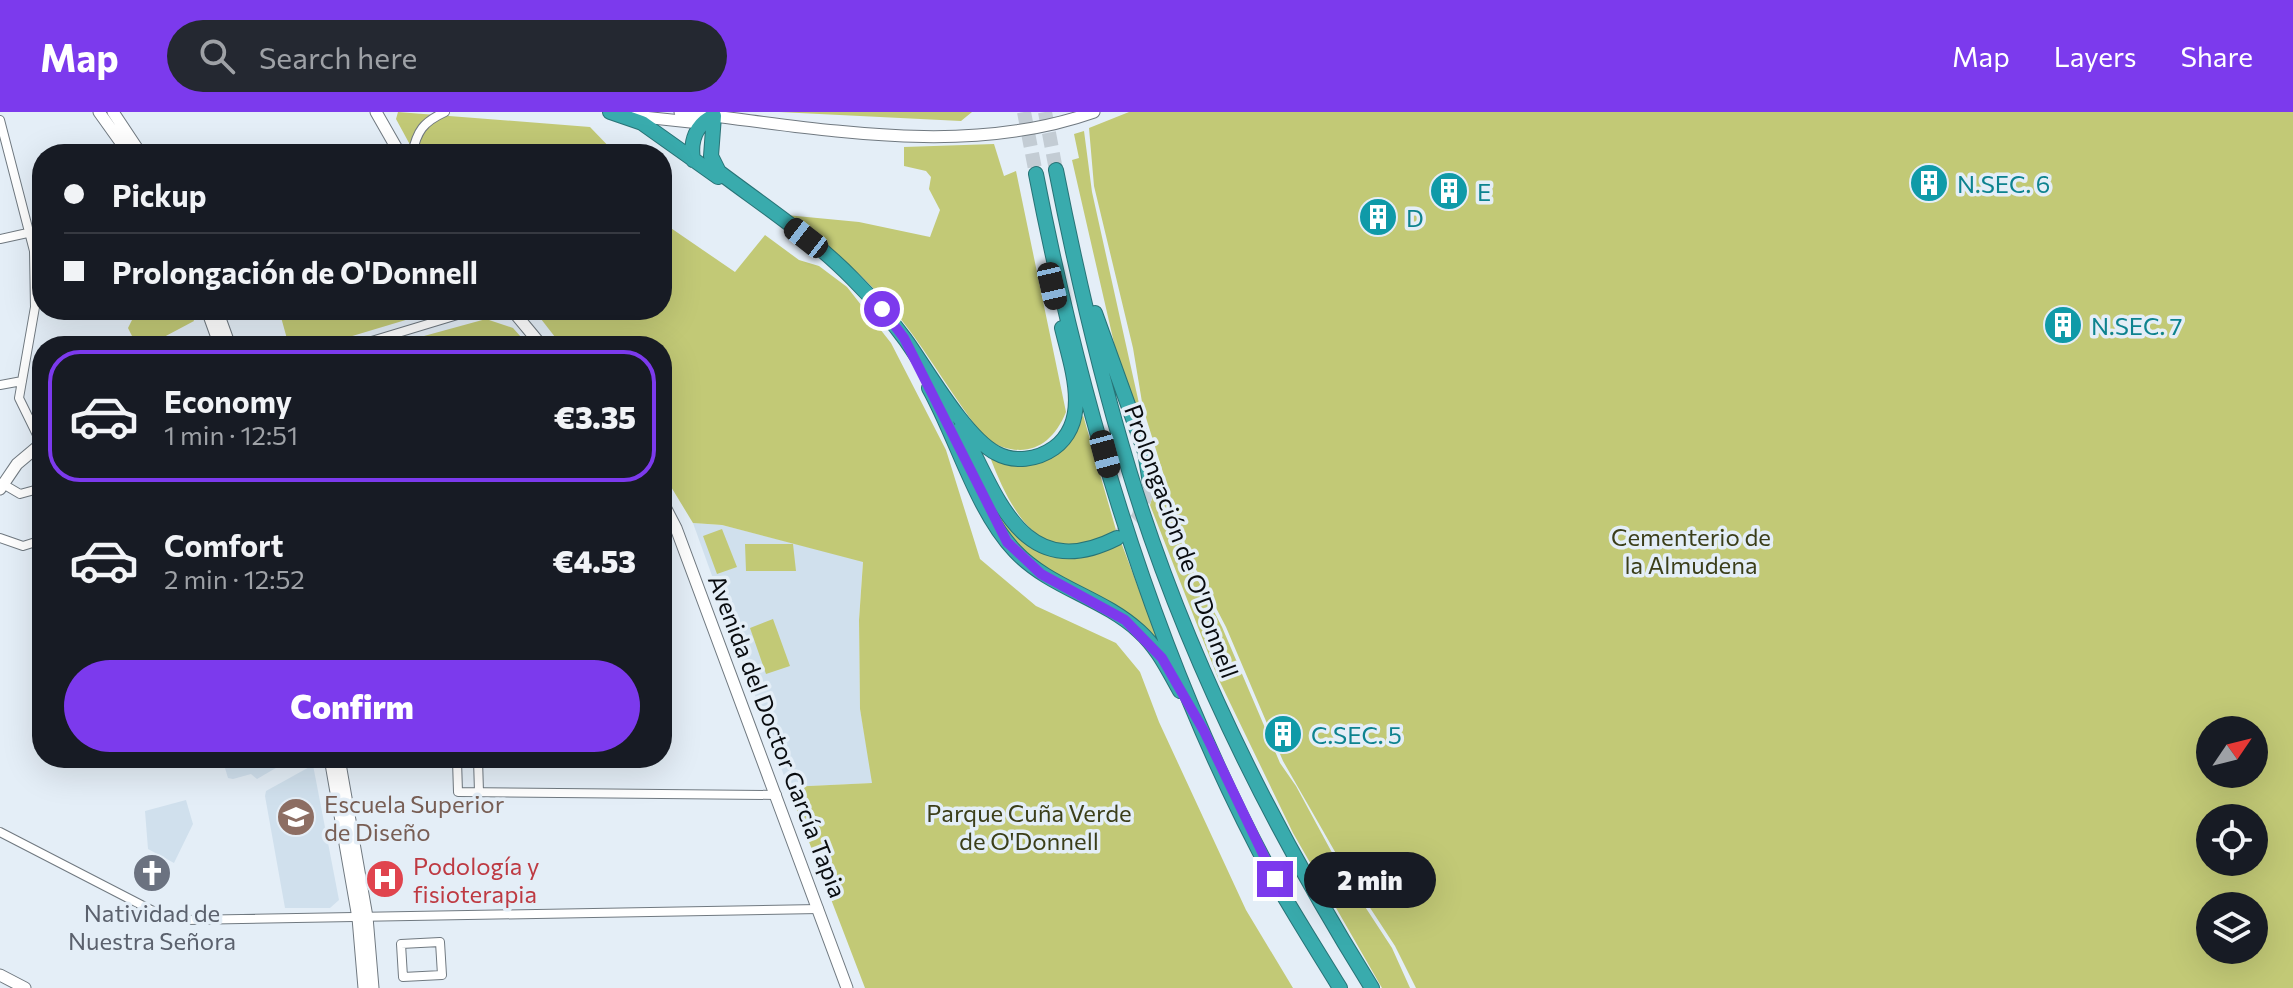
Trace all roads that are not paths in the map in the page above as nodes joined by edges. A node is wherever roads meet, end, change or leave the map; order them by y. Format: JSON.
{"nodes":[{"id":1,"x":99,"y":112,"type":"edge"},
{"id":2,"x":113,"y":112,"type":"edge"},
{"id":3,"x":376,"y":112,"type":"edge"},
{"id":4,"x":445,"y":112,"type":"edge"},
{"id":5,"x":610,"y":112,"type":"edge"},
{"id":6,"x":622,"y":112,"type":"edge"},
{"id":7,"x":680,"y":112,"type":"edge"},
{"id":8,"x":1094,"y":112,"type":"edge"},
{"id":9,"x":0,"y":120,"type":"edge"},
{"id":10,"x":710,"y":121,"type":"junction"},
{"id":11,"x":122,"y":144,"type":"edge"},
{"id":12,"x":134,"y":144,"type":"edge"},
{"id":13,"x":394,"y":144,"type":"edge"},
{"id":14,"x":414,"y":144,"type":"edge"},
{"id":15,"x":671,"y":144,"type":"edge"},
{"id":16,"x":672,"y":145,"type":"edge"},
{"id":17,"x":693,"y":160,"type":"junction"},
{"id":18,"x":1056,"y":170,"type":"tunnel mouth"},
{"id":19,"x":1036,"y":174,"type":"tunnel mouth"},
{"id":20,"x":789,"y":225,"type":"junction"},
{"id":21,"x":32,"y":232,"type":"joint"},
{"id":22,"x":0,"y":239,"type":"edge"},
{"id":23,"x":1051,"y":249,"type":"junction"},
{"id":24,"x":1079,"y":280,"type":"junction"},
{"id":25,"x":441,"y":320,"type":"edge"},
{"id":26,"x":520,"y":320,"type":"edge"},
{"id":27,"x":388,"y":336,"type":"edge"},
{"id":28,"x":534,"y":336,"type":"edge"},
{"id":29,"x":32,"y":337,"type":"edge"},
{"id":30,"x":904,"y":338,"type":"junction"},
{"id":31,"x":22,"y":381,"type":"junction"},
{"id":32,"x":0,"y":385,"type":"edge"},
{"id":33,"x":944,"y":396,"type":"junction"},
{"id":34,"x":32,"y":425,"type":"edge"},
{"id":35,"x":32,"y":451,"type":"edge"},
{"id":36,"x":1150,"y":483,"type":"tunnel mouth"},
{"id":37,"x":2,"y":486,"type":"edge"},
{"id":38,"x":32,"y":491,"type":"edge"},
{"id":39,"x":672,"y":517,"type":"edge"},
{"id":40,"x":0,"y":538,"type":"edge"},
{"id":41,"x":1117,"y":538,"type":"tunnel mouth"},
{"id":42,"x":32,"y":543,"type":"edge"},
{"id":43,"x":1204,"y":731,"type":"junction"},
{"id":44,"x":332,"y":768,"type":"edge"},
{"id":45,"x":341,"y":768,"type":"edge"},
{"id":46,"x":457,"y":768,"type":"edge"},
{"id":47,"x":478,"y":768,"type":"edge"},
{"id":48,"x":479,"y":792,"type":"junction"},
{"id":49,"x":777,"y":795,"type":"junction"},
{"id":50,"x":0,"y":832,"type":"edge"},
{"id":51,"x":819,"y":909,"type":"junction"},
{"id":52,"x":363,"y":917,"type":"junction"},
{"id":53,"x":0,"y":975,"type":"edge"},
{"id":54,"x":442,"y":975,"type":"joint"},
{"id":55,"x":25,"y":988,"type":"edge"},
{"id":56,"x":364,"y":988,"type":"edge"},
{"id":57,"x":373,"y":988,"type":"edge"},
{"id":58,"x":847,"y":988,"type":"edge"},
{"id":59,"x":1340,"y":988,"type":"edge"},
{"id":60,"x":1372,"y":988,"type":"edge"}],
"edges":[{"from":1,"to":11,"type":"street"},
{"from":2,"to":12,"type":"street"},
{"from":3,"to":13,"type":"street"},
{"from":4,"to":14,"type":"street"},
{"from":5,"to":15,"type":"highway"},
{"from":6,"to":10,"type":"street"},
{"from":7,"to":10,"type":"street"},
{"from":8,"to":10,"type":"street"},
{"from":9,"to":21,"type":"street"},
{"from":10,"to":17,"type":"highway"},
{"from":10,"to":20,"type":"highway"},
{"from":16,"to":17,"type":"highway"},
{"from":17,"to":20,"type":"highway"},
{"from":18,"to":24,"type":"highway","name":"Prolongación de O'Donnell"},
{"from":19,"to":23,"type":"highway","name":"Prolongación de O'Donnell"},
{"from":20,"to":30,"type":"highway"},
{"from":21,"to":22,"type":"street"},
{"from":23,"to":33,"type":"highway"},
{"from":23,"to":43,"type":"highway","name":"Prolongación de O'Donnell"},
{"from":24,"to":36,"type":"highway"},
{"from":24,"to":60,"type":"highway","name":"Prolongación de O'Donnell"},
{"from":25,"to":27,"type":"street"},
{"from":26,"to":28,"type":"street"},
{"from":29,"to":31,"type":"street"},
{"from":30,"to":33,"type":"highway"},
{"from":30,"to":43,"type":"highway"},
{"from":31,"to":32,"type":"street"},
{"from":31,"to":34,"type":"street"},
{"from":33,"to":41,"type":"highway"},
{"from":35,"to":37,"type":"street"},
{"from":37,"to":38,"type":"street"},
{"from":39,"to":49,"type":"street","name":"Avenida del Doctor García Tapia"},
{"from":40,"to":42,"type":"street"},
{"from":43,"to":59,"type":"highway","name":"Prolongación de O'Donnell"},
{"from":44,"to":52,"type":"street"},
{"from":45,"to":52,"type":"street"},
{"from":46,"to":48,"type":"street"},
{"from":47,"to":48,"type":"street"},
{"from":48,"to":49,"type":"street"},
{"from":49,"to":51,"type":"street","name":"Avenida del Doctor García Tapia"},
{"from":50,"to":52,"type":"street"},
{"from":51,"to":52,"type":"street"},
{"from":51,"to":58,"type":"street","name":"Avenida del Doctor García Tapia"},
{"from":52,"to":56,"type":"street"},
{"from":52,"to":57,"type":"street"},
{"from":53,"to":55,"type":"street"},
{"from":54,"to":54,"type":"street"}]}
